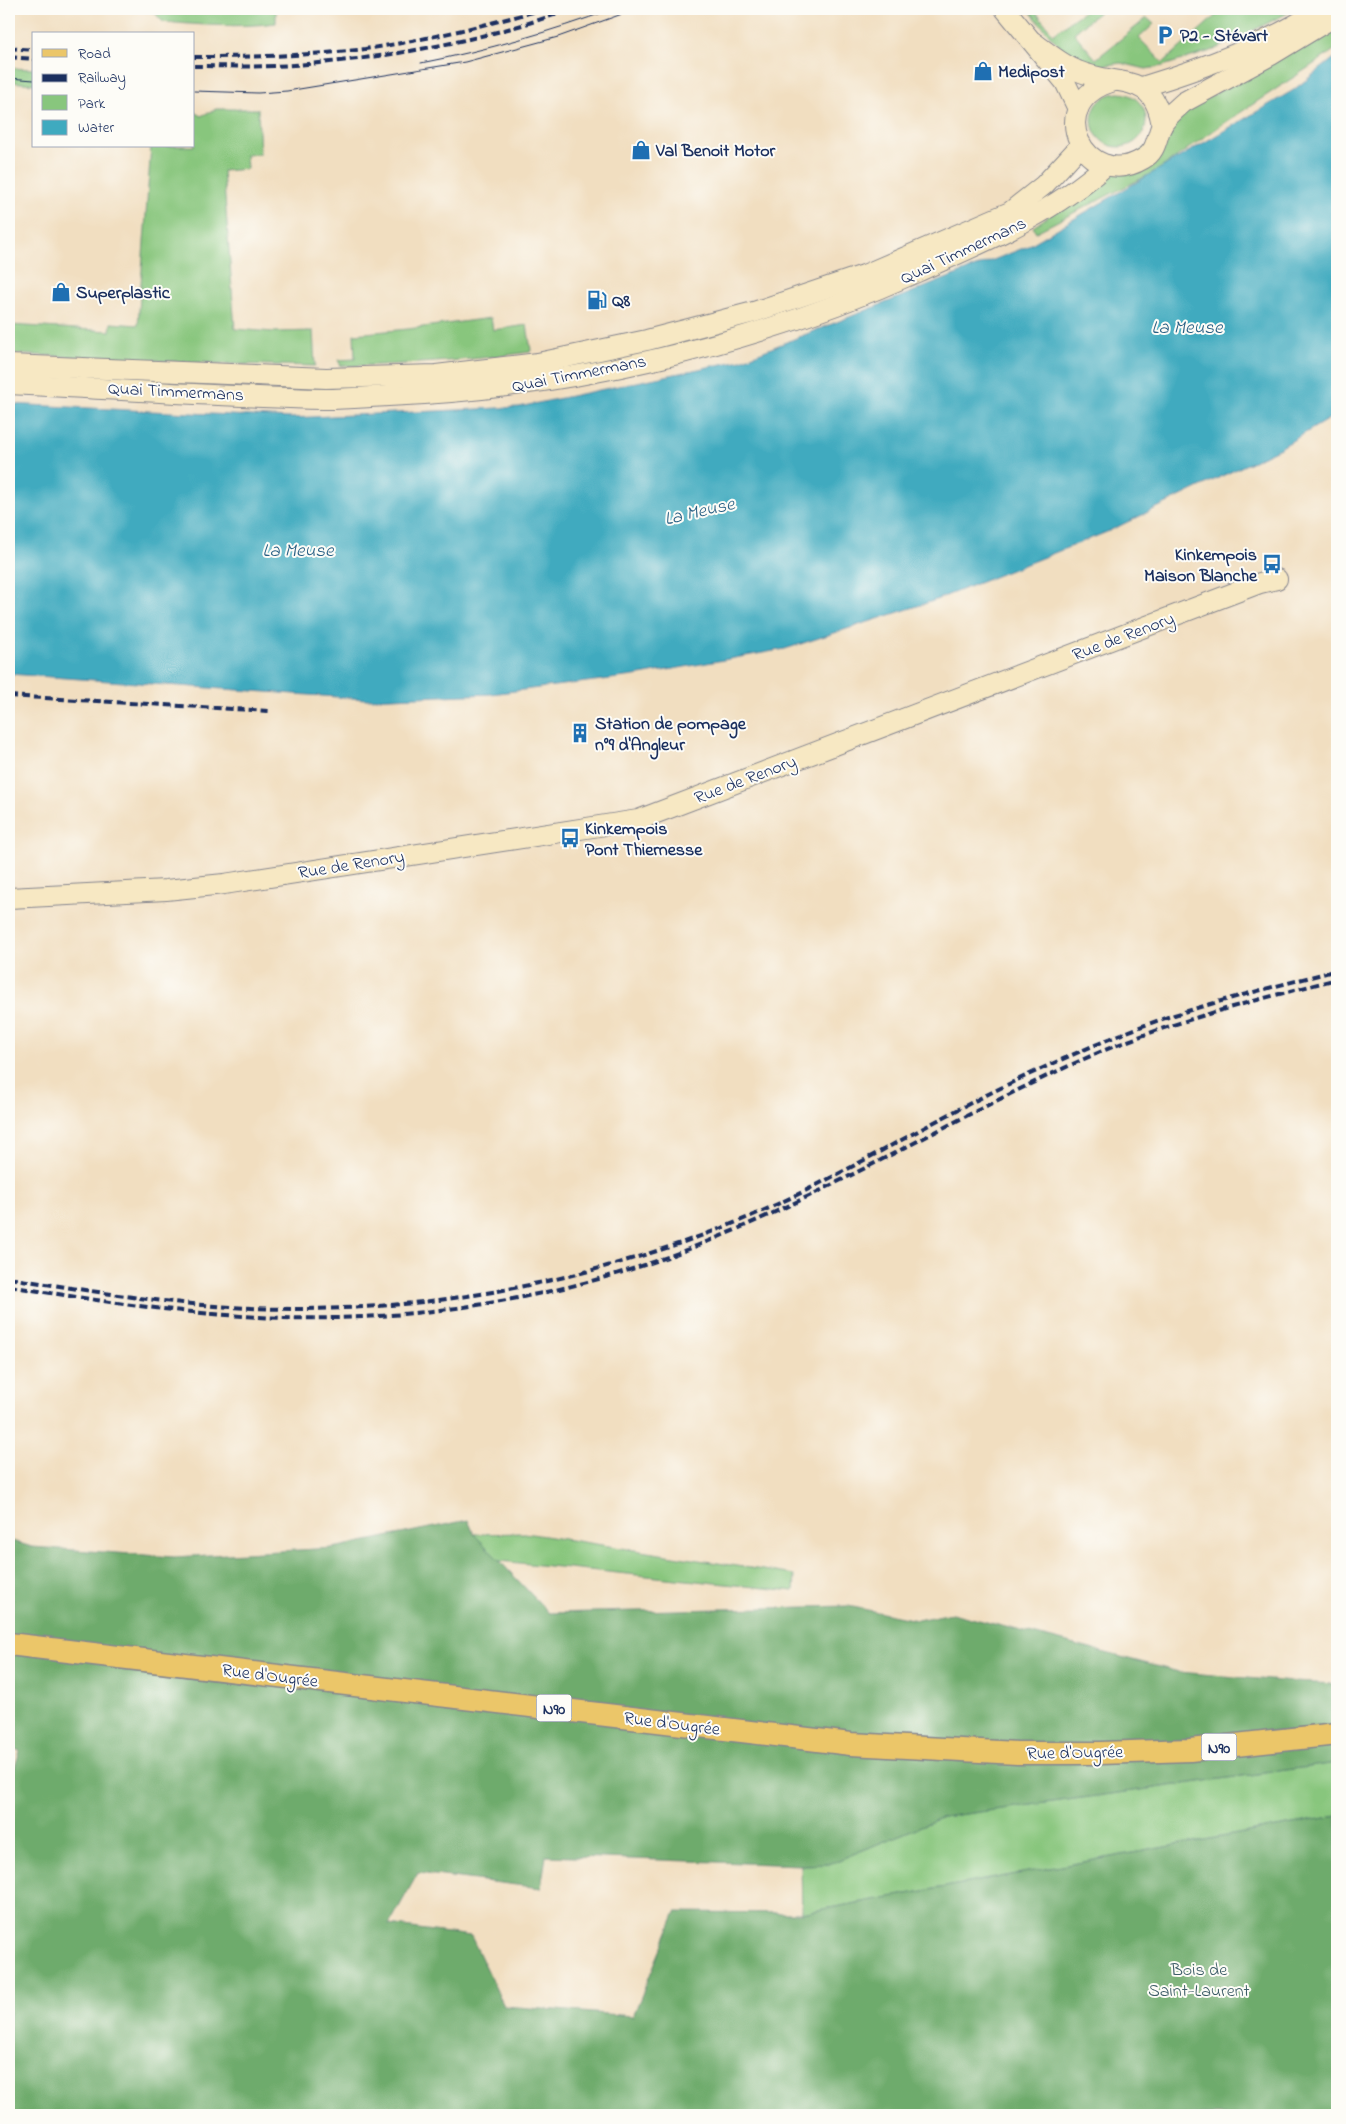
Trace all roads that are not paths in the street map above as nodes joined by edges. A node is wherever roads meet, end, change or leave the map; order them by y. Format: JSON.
{"nodes":[{"id":1,"x":1005,"y":9,"type":"edge"},
{"id":2,"x":1320,"y":9,"type":"edge"},
{"id":3,"x":1337,"y":15,"type":"edge"},
{"id":4,"x":1033,"y":42,"type":"junction"},
{"id":5,"x":1114,"y":81,"type":"junction"},
{"id":6,"x":1142,"y":87,"type":"junction"},
{"id":7,"x":1078,"y":109,"type":"junction"},
{"id":8,"x":1162,"y":126,"type":"junction"},
{"id":9,"x":1081,"y":145,"type":"junction"},
{"id":10,"x":1106,"y":165,"type":"junction"},
{"id":11,"x":9,"y":365,"type":"edge"},
{"id":12,"x":9,"y":384,"type":"edge"},
{"id":13,"x":1277,"y":579,"type":"dead end"},
{"id":14,"x":9,"y":898,"type":"edge"},
{"id":15,"x":9,"y":1644,"type":"edge"},
{"id":16,"x":1337,"y":1734,"type":"edge"}],
"edges":[{"from":1,"to":4,"type":"main road"},
{"from":2,"to":6,"type":"main road"},
{"from":3,"to":8,"type":"main road"},
{"from":4,"to":5,"type":"main road"},
{"from":4,"to":7,"type":"main road"},
{"from":5,"to":6,"type":"main road"},
{"from":5,"to":7,"type":"main road"},
{"from":6,"to":8,"type":"main road"},
{"from":7,"to":9,"type":"main road"},
{"from":8,"to":10,"type":"main road"},
{"from":9,"to":10,"type":"main road"},
{"from":9,"to":11,"type":"main road","name":"Quai Timmermans"},
{"from":10,"to":12,"type":"main road","name":"Quai Timmermans"},
{"from":13,"to":14,"type":"main road","name":"Rue de Renory"},
{"from":15,"to":16,"type":"main road","name":"Rue d'Ougrée","number":"N90"}]}
